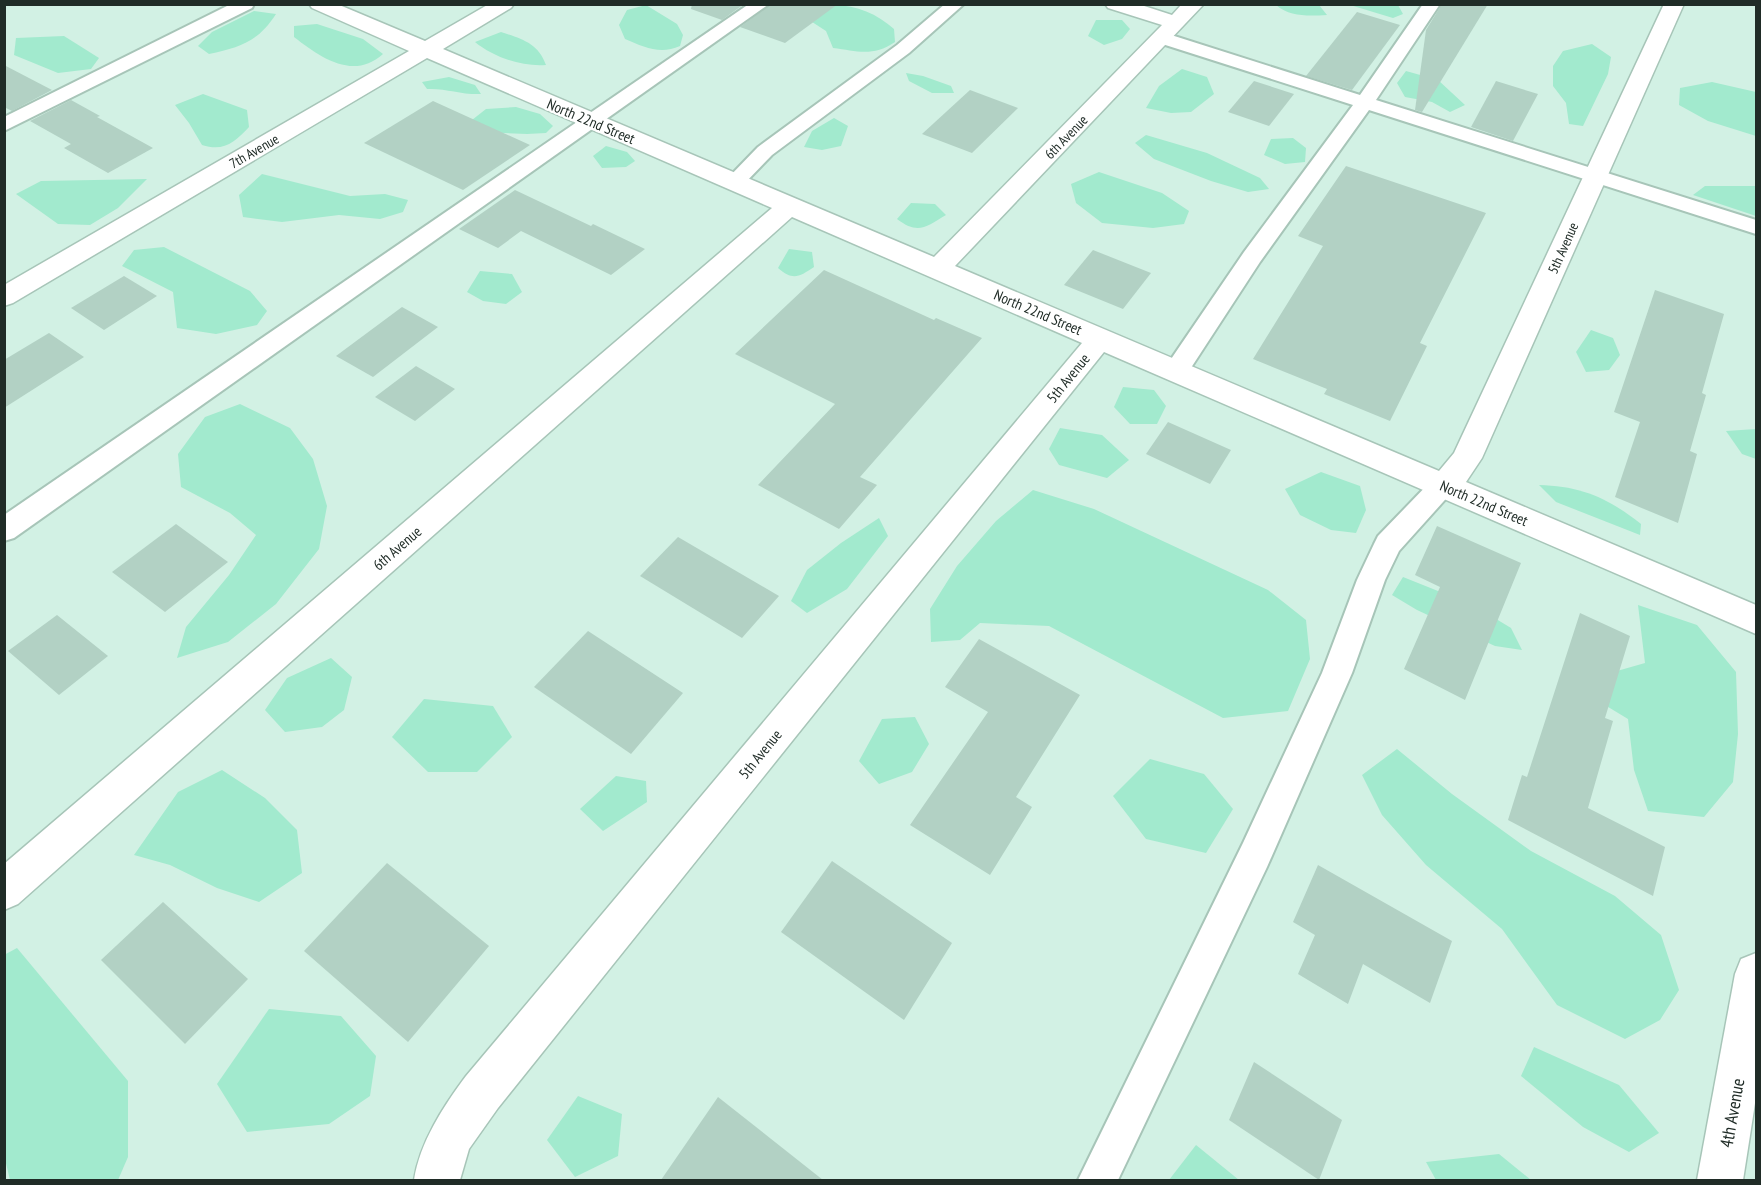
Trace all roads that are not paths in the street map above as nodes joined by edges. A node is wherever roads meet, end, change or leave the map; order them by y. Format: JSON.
{"nodes":[{"id":1,"x":246,"y":4,"type":"edge"},
{"id":2,"x":319,"y":4,"type":"edge"},
{"id":3,"x":504,"y":4,"type":"edge"},
{"id":4,"x":761,"y":4,"type":"edge"},
{"id":5,"x":956,"y":4,"type":"edge"},
{"id":6,"x":1115,"y":4,"type":"edge"},
{"id":7,"x":1194,"y":4,"type":"edge"},
{"id":8,"x":1432,"y":4,"type":"edge"},
{"id":9,"x":1674,"y":4,"type":"edge"},
{"id":10,"x":1169,"y":31,"type":"junction"},
{"id":11,"x":426,"y":50,"type":"junction"},
{"id":12,"x":1366,"y":101,"type":"junction"},
{"id":13,"x":593,"y":122,"type":"junction"},
{"id":14,"x":4,"y":125,"type":"edge"},
{"id":15,"x":1596,"y":176,"type":"junction"},
{"id":16,"x":735,"y":182,"type":"junction"},
{"id":17,"x":790,"y":206,"type":"junction"},
{"id":18,"x":1756,"y":227,"type":"edge"},
{"id":19,"x":938,"y":269,"type":"junction"},
{"id":20,"x":4,"y":297,"type":"edge"},
{"id":21,"x":1100,"y":339,"type":"junction"},
{"id":22,"x":1176,"y":371,"type":"junction"},
{"id":23,"x":1443,"y":485,"type":"junction"},
{"id":24,"x":4,"y":530,"type":"edge"},
{"id":25,"x":1756,"y":620,"type":"edge"},
{"id":26,"x":4,"y":890,"type":"edge"},
{"id":27,"x":1756,"y":974,"type":"edge"},
{"id":28,"x":434,"y":1180,"type":"edge"},
{"id":29,"x":1098,"y":1180,"type":"edge"},
{"id":30,"x":1720,"y":1180,"type":"edge"}],
"edges":[{"from":1,"to":14,"type":"lane"},
{"from":2,"to":11,"type":"street","name":"North 22nd Street"},
{"from":3,"to":11,"type":"street","name":"7th Avenue"},
{"from":4,"to":13,"type":"lane"},
{"from":5,"to":16,"type":"lane"},
{"from":6,"to":10,"type":"street"},
{"from":7,"to":10,"type":"street","name":"6th Avenue"},
{"from":8,"to":12,"type":"lane"},
{"from":9,"to":15,"type":"street","name":"5th Avenue"},
{"from":10,"to":12,"type":"lane"},
{"from":10,"to":19,"type":"street","name":"6th Avenue"},
{"from":11,"to":13,"type":"street","name":"North 22nd Street"},
{"from":11,"to":20,"type":"street","name":"7th Avenue"},
{"from":12,"to":15,"type":"lane"},
{"from":12,"to":22,"type":"lane"},
{"from":13,"to":16,"type":"street","name":"North 22nd Street"},
{"from":13,"to":24,"type":"lane"},
{"from":15,"to":18,"type":"lane"},
{"from":15,"to":23,"type":"street","name":"5th Avenue"},
{"from":16,"to":17,"type":"street","name":"North 22nd Street"},
{"from":17,"to":19,"type":"street","name":"North 22nd Street"},
{"from":17,"to":26,"type":"street","name":"6th Avenue"},
{"from":19,"to":21,"type":"street","name":"North 22nd Street"},
{"from":21,"to":22,"type":"street","name":"North 22nd Street"},
{"from":21,"to":28,"type":"street","name":"5th Avenue"},
{"from":22,"to":23,"type":"street","name":"North 22nd Street"},
{"from":23,"to":25,"type":"street","name":"North 22nd Street"},
{"from":23,"to":29,"type":"lane"},
{"from":27,"to":30,"type":"street","name":"4th Avenue"}]}
